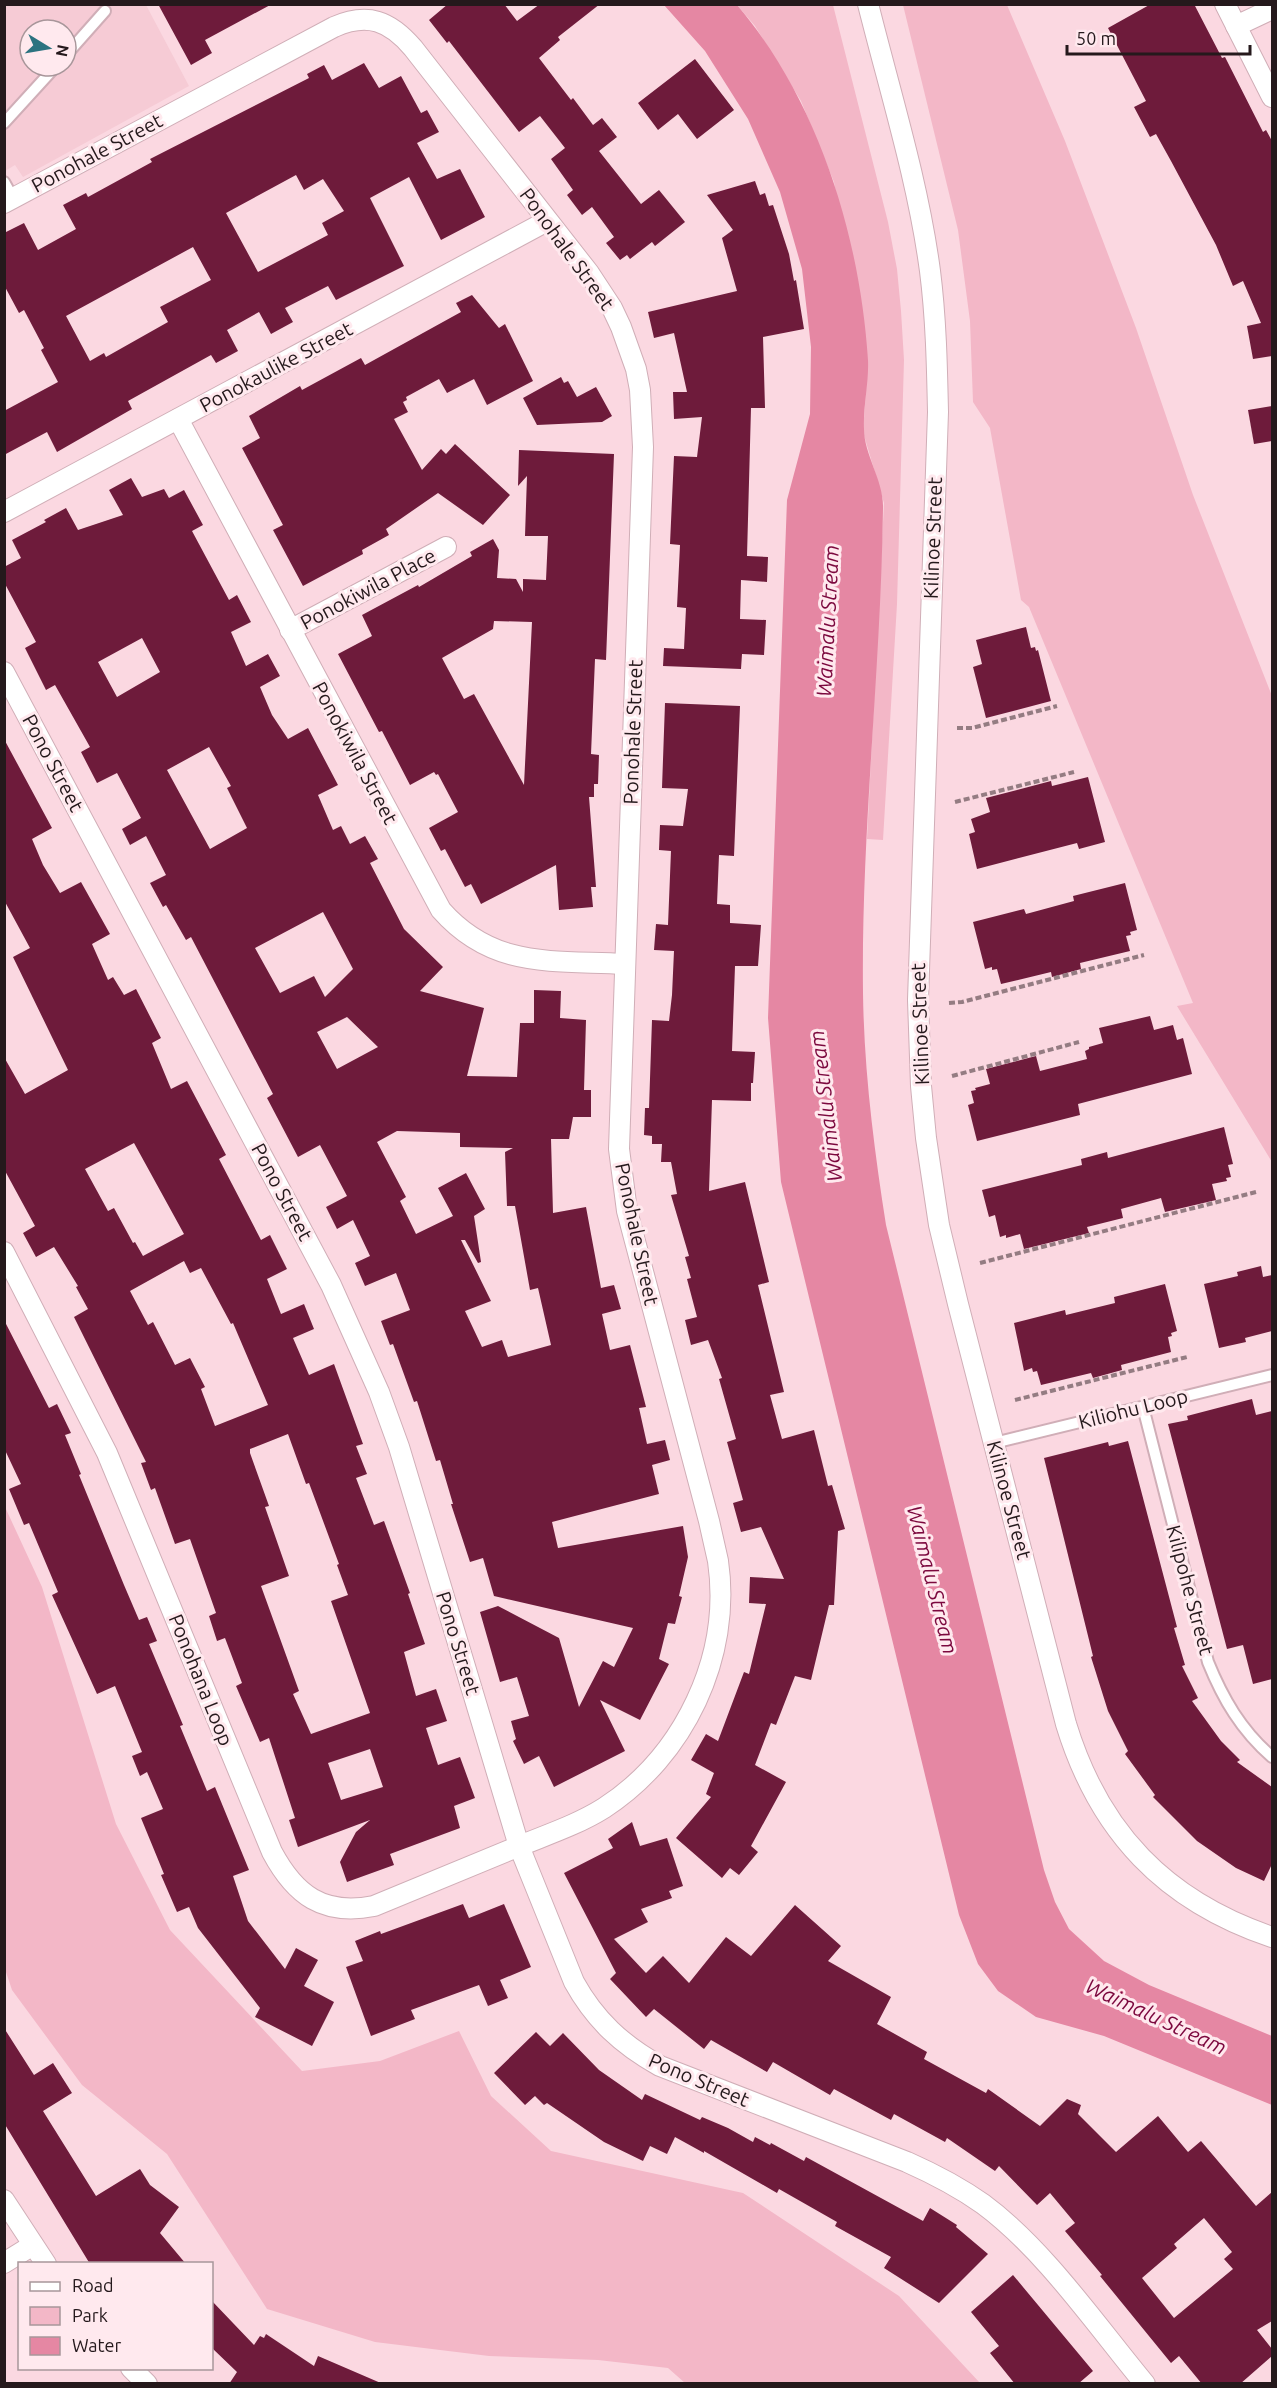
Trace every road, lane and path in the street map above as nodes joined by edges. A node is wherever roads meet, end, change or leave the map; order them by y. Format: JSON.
{"nodes":[{"id":1,"x":868,"y":4,"type":"edge"},
{"id":2,"x":1225,"y":4,"type":"edge"},
{"id":3,"x":1272,"y":9,"type":"edge"},
{"id":4,"x":105,"y":11,"type":"dead end"},
{"id":5,"x":1236,"y":26,"type":"junction"},
{"id":6,"x":78,"y":41,"type":"edge"},
{"id":7,"x":45,"y":78,"type":"edge"},
{"id":8,"x":1272,"y":96,"type":"edge"},
{"id":9,"x":4,"y":123,"type":"edge"},
{"id":10,"x":7,"y":194,"type":"edge"},
{"id":11,"x":547,"y":221,"type":"junction"},
{"id":12,"x":178,"y":419,"type":"junction"},
{"id":13,"x":4,"y":512,"type":"edge"},
{"id":14,"x":446,"y":547,"type":"dead end"},
{"id":15,"x":290,"y":630,"type":"junction"},
{"id":16,"x":4,"y":672,"type":"edge"},
{"id":17,"x":1057,"y":706,"type":"dead end"},
{"id":18,"x":957,"y":728,"type":"dead end"},
{"id":19,"x":1074,"y":772,"type":"dead end"},
{"id":20,"x":955,"y":802,"type":"dead end"},
{"id":21,"x":1144,"y":955,"type":"dead end"},
{"id":22,"x":624,"y":964,"type":"junction"},
{"id":23,"x":949,"y":1003,"type":"dead end"},
{"id":24,"x":1079,"y":1042,"type":"dead end"},
{"id":25,"x":952,"y":1076,"type":"dead end"},
{"id":26,"x":1256,"y":1192,"type":"dead end"},
{"id":27,"x":4,"y":1252,"type":"edge"},
{"id":28,"x":980,"y":1263,"type":"dead end"},
{"id":29,"x":1187,"y":1357,"type":"dead end"},
{"id":30,"x":1272,"y":1376,"type":"edge"},
{"id":31,"x":1015,"y":1400,"type":"dead end"},
{"id":32,"x":1143,"y":1407,"type":"junction"},
{"id":33,"x":994,"y":1443,"type":"junction"},
{"id":34,"x":1272,"y":1757,"type":"edge"},
{"id":35,"x":519,"y":1846,"type":"junction"},
{"id":36,"x":1272,"y":1937,"type":"edge"},
{"id":37,"x":4,"y":2200,"type":"edge"},
{"id":38,"x":33,"y":2245,"type":"junction"},
{"id":39,"x":45,"y":2262,"type":"edge"},
{"id":40,"x":4,"y":2263,"type":"edge"},
{"id":41,"x":133,"y":2370,"type":"edge"},
{"id":42,"x":147,"y":2384,"type":"edge"},
{"id":43,"x":1144,"y":2384,"type":"edge"}],
"edges":[{"from":1,"to":33,"type":"street","name":"Kilinoe Street"},
{"from":2,"to":5,"type":"street"},
{"from":3,"to":5,"type":"street"},
{"from":4,"to":6,"type":"lane"},
{"from":5,"to":8,"type":"street"},
{"from":7,"to":9,"type":"lane"},
{"from":10,"to":11,"type":"street","name":"Ponohale Street"},
{"from":11,"to":12,"type":"street","name":"Ponokaulike Street"},
{"from":11,"to":22,"type":"street","name":"Ponohale Street"},
{"from":12,"to":13,"type":"street","name":"Ponokaulike Street"},
{"from":12,"to":15,"type":"street","name":"Ponokiwila Street"},
{"from":14,"to":15,"type":"street","name":"Ponokiwila Place"},
{"from":15,"to":22,"type":"street","name":"Ponokiwila Street"},
{"from":16,"to":35,"type":"street","name":"Pono Street"},
{"from":17,"to":18,"type":"path"},
{"from":19,"to":20,"type":"path"},
{"from":21,"to":23,"type":"path"},
{"from":22,"to":35,"type":"street","name":"Ponohale Street"},
{"from":24,"to":25,"type":"path"},
{"from":26,"to":28,"type":"path"},
{"from":27,"to":35,"type":"street","name":"Ponohana Loop"},
{"from":29,"to":31,"type":"path"},
{"from":30,"to":32,"type":"lane","name":"Kiliohu Loop"},
{"from":32,"to":33,"type":"lane","name":"Kiliohu Loop"},
{"from":32,"to":34,"type":"lane","name":"Kilipohe Street"},
{"from":33,"to":36,"type":"street","name":"Kilinoe Street"},
{"from":35,"to":43,"type":"street","name":"Pono Street"},
{"from":37,"to":38,"type":"street"},
{"from":38,"to":39,"type":"street"},
{"from":38,"to":40,"type":"street"},
{"from":41,"to":42,"type":"street"}]}
